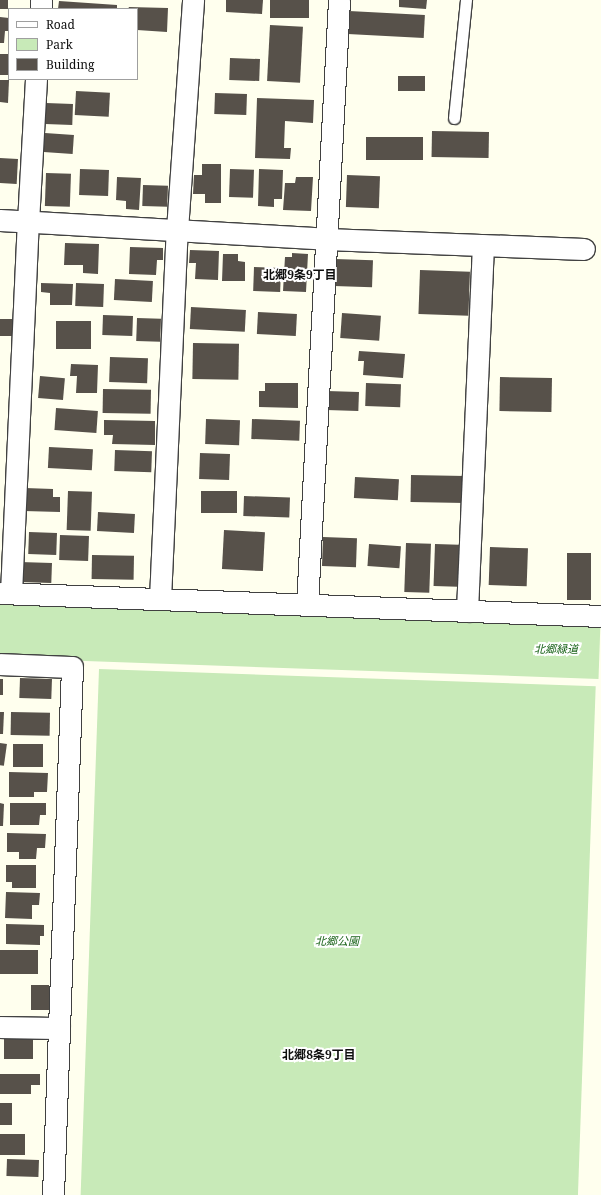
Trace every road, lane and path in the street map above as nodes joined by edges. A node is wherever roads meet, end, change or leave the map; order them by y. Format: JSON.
{"nodes":[{"id":1,"x":193,"y":0,"type":"edge"},
{"id":2,"x":339,"y":0,"type":"edge"},
{"id":3,"x":466,"y":0,"type":"edge"},
{"id":4,"x":36,"y":80,"type":"edge"},
{"id":5,"x":454,"y":118,"type":"dead end"},
{"id":6,"x":0,"y":220,"type":"edge"},
{"id":7,"x":28,"y":222,"type":"junction"},
{"id":8,"x":177,"y":230,"type":"junction"},
{"id":9,"x":326,"y":239,"type":"junction"},
{"id":10,"x":483,"y":245,"type":"junction"},
{"id":11,"x":584,"y":250,"type":"dead end"},
{"id":12,"x":6,"y":593,"type":"edge"},
{"id":13,"x":160,"y":599,"type":"junction"},
{"id":14,"x":307,"y":605,"type":"junction"},
{"id":15,"x":467,"y":611,"type":"junction"},
{"id":16,"x":601,"y":616,"type":"edge"},
{"id":17,"x":0,"y":664,"type":"edge"},
{"id":18,"x":0,"y":1027,"type":"edge"},
{"id":19,"x":59,"y":1028,"type":"junction"},
{"id":20,"x":53,"y":1195,"type":"edge"}],
"edges":[{"from":1,"to":8,"type":"street"},
{"from":2,"to":9,"type":"street"},
{"from":3,"to":5,"type":"lane"},
{"from":4,"to":7,"type":"street"},
{"from":6,"to":7,"type":"street"},
{"from":7,"to":8,"type":"street"},
{"from":7,"to":12,"type":"street"},
{"from":8,"to":9,"type":"street"},
{"from":8,"to":13,"type":"street"},
{"from":9,"to":10,"type":"street"},
{"from":9,"to":14,"type":"street"},
{"from":10,"to":11,"type":"street"},
{"from":10,"to":15,"type":"street"},
{"from":12,"to":13,"type":"street"},
{"from":13,"to":14,"type":"street"},
{"from":14,"to":15,"type":"street"},
{"from":15,"to":16,"type":"street"},
{"from":17,"to":19,"type":"street"},
{"from":18,"to":19,"type":"street"},
{"from":19,"to":20,"type":"street"}]}
